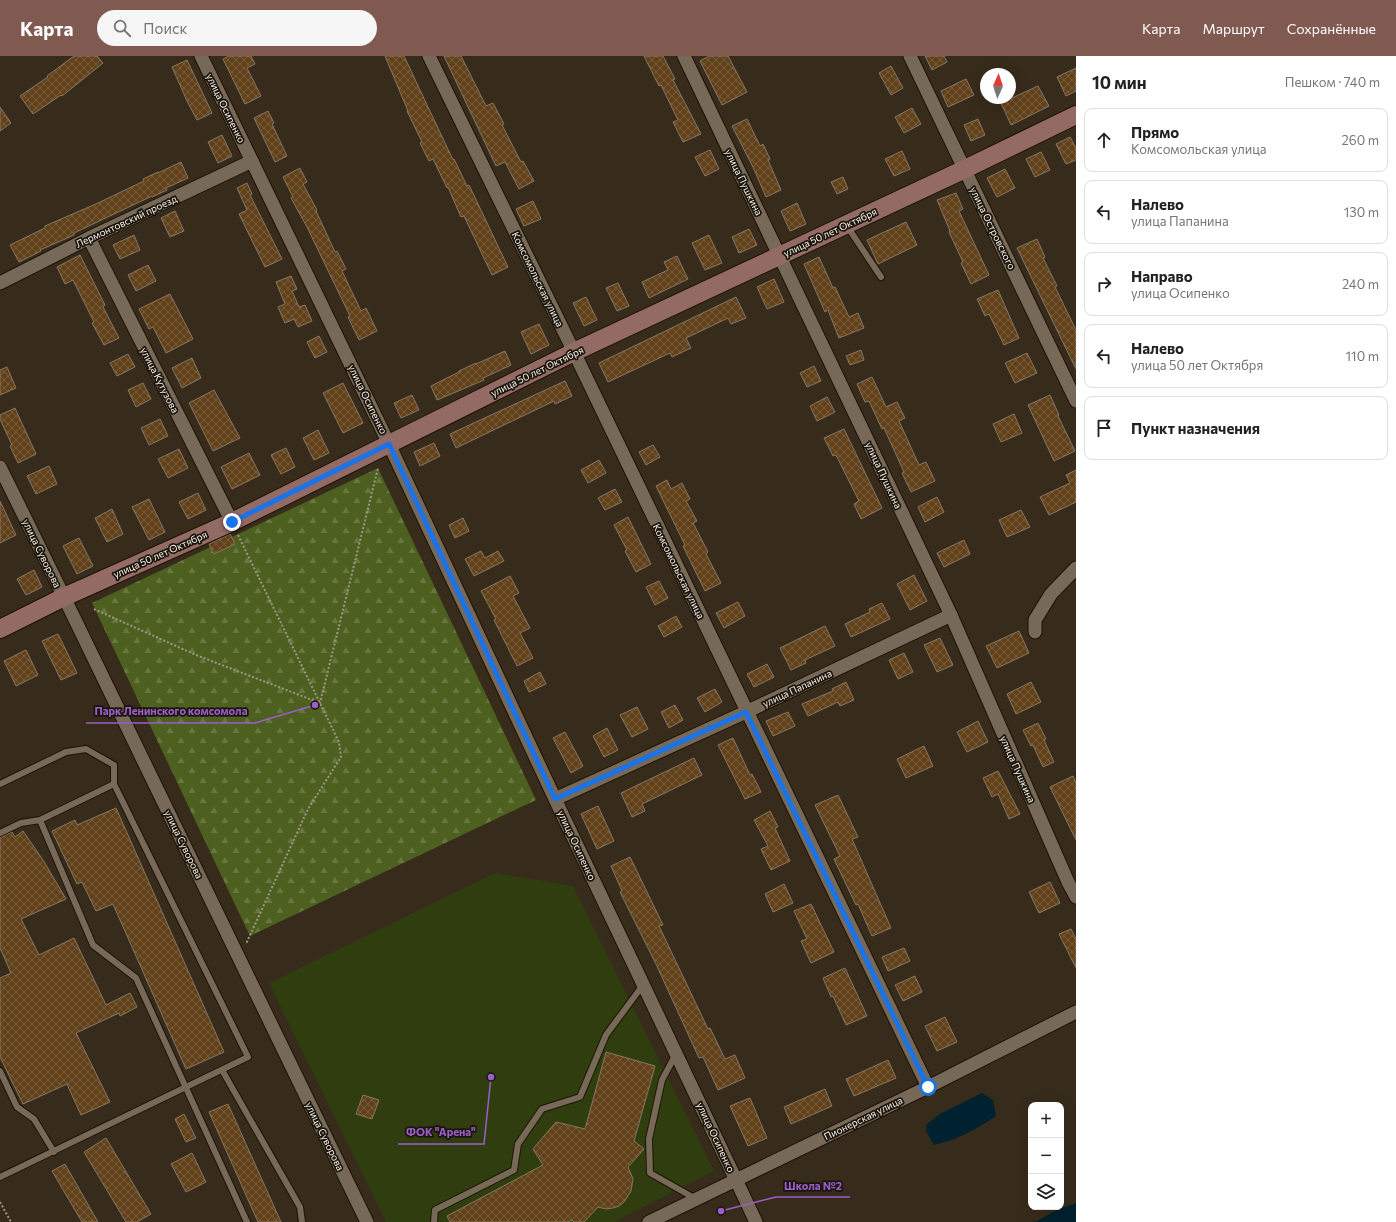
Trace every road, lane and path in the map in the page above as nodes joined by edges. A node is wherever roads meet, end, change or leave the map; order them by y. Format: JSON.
{"nodes":[{"id":1,"x":201,"y":56,"type":"edge"},
{"id":2,"x":429,"y":56,"type":"edge"},
{"id":3,"x":684,"y":56,"type":"edge"},
{"id":4,"x":910,"y":56,"type":"edge"},
{"id":5,"x":1076,"y":115,"type":"edge"},
{"id":6,"x":252,"y":161,"type":"junction"},
{"id":7,"x":965,"y":168,"type":"junction"},
{"id":8,"x":846,"y":224,"type":"junction"},
{"id":9,"x":89,"y":238,"type":"junction"},
{"id":10,"x":780,"y":256,"type":"junction"},
{"id":11,"x":881,"y":277,"type":"dead end"},
{"id":12,"x":0,"y":283,"type":"edge"},
{"id":13,"x":574,"y":352,"type":"junction"},
{"id":14,"x":1076,"y":401,"type":"edge"},
{"id":15,"x":389,"y":444,"type":"junction"},
{"id":16,"x":0,"y":467,"type":"edge"},
{"id":17,"x":378,"y":468,"type":"dead end"},
{"id":18,"x":235,"y":528,"type":"junction"},
{"id":19,"x":1076,"y":568,"type":"edge"},
{"id":20,"x":64,"y":597,"type":"junction"},
{"id":21,"x":94,"y":609,"type":"dead end"},
{"id":22,"x":951,"y":615,"type":"junction"},
{"id":23,"x":0,"y":629,"type":"edge"},
{"id":24,"x":1035,"y":632,"type":"dead end"},
{"id":25,"x":320,"y":703,"type":"junction"},
{"id":26,"x":746,"y":712,"type":"junction"},
{"id":27,"x":0,"y":784,"type":"edge"},
{"id":28,"x":114,"y":784,"type":"junction"},
{"id":29,"x":555,"y":799,"type":"junction"},
{"id":30,"x":40,"y":820,"type":"junction"},
{"id":31,"x":0,"y":833,"type":"edge"},
{"id":32,"x":1072,"y":880,"type":"edge"},
{"id":33,"x":1076,"y":897,"type":"edge"},
{"id":34,"x":239,"y":958,"type":"junction"},
{"id":35,"x":643,"y":985,"type":"junction"},
{"id":36,"x":1076,"y":1012,"type":"edge"},
{"id":37,"x":676,"y":1054,"type":"junction"},
{"id":38,"x":222,"y":1070,"type":"junction"},
{"id":39,"x":0,"y":1071,"type":"edge"},
{"id":40,"x":186,"y":1087,"type":"junction"},
{"id":41,"x":928,"y":1087,"type":"junction"},
{"id":42,"x":54,"y":1152,"type":"junction"},
{"id":43,"x":0,"y":1177,"type":"edge"},
{"id":44,"x":736,"y":1180,"type":"junction"},
{"id":45,"x":696,"y":1199,"type":"junction"},
{"id":46,"x":0,"y":1202,"type":"edge"},
{"id":47,"x":11,"y":1222,"type":"edge"},
{"id":48,"x":247,"y":1222,"type":"edge"},
{"id":49,"x":302,"y":1222,"type":"edge"},
{"id":50,"x":367,"y":1222,"type":"edge"},
{"id":51,"x":434,"y":1222,"type":"edge"},
{"id":52,"x":649,"y":1222,"type":"edge"},
{"id":53,"x":756,"y":1222,"type":"edge"}],
"edges":[{"from":1,"to":6,"type":"street","name":"улица Осипенко"},
{"from":2,"to":13,"type":"street","name":"Комсомольская улица"},
{"from":3,"to":10,"type":"street","name":"улица Пушкина"},
{"from":4,"to":7,"type":"street","name":"улица Островского"},
{"from":5,"to":7,"type":"street","name":"улица 50 лет Октября"},
{"from":6,"to":9,"type":"street","name":"Лермонтовский проезд"},
{"from":6,"to":15,"type":"street","name":"улица Осипенко"},
{"from":7,"to":8,"type":"street","name":"улица 50 лет Октября"},
{"from":7,"to":14,"type":"street","name":"улица Островского"},
{"from":8,"to":10,"type":"street","name":"улица 50 лет Октября"},
{"from":8,"to":11,"type":"lane"},
{"from":9,"to":12,"type":"street","name":"Лермонтовский проезд"},
{"from":9,"to":18,"type":"street","name":"улица Кутузова"},
{"from":10,"to":13,"type":"street","name":"улица 50 лет Октября"},
{"from":10,"to":22,"type":"street","name":"улица Пушкина"},
{"from":13,"to":15,"type":"street","name":"улица 50 лет Октября"},
{"from":13,"to":26,"type":"street","name":"Комсомольская улица"},
{"from":15,"to":18,"type":"street","name":"улица 50 лет Октября"},
{"from":15,"to":29,"type":"street","name":"улица Осипенко"},
{"from":16,"to":20,"type":"street","name":"улица Суворова"},
{"from":17,"to":25,"type":"path"},
{"from":18,"to":20,"type":"street","name":"улица 50 лет Октября"},
{"from":18,"to":25,"type":"path"},
{"from":19,"to":24,"type":"street"},
{"from":20,"to":23,"type":"street","name":"улица 50 лет Октября"},
{"from":20,"to":34,"type":"street","name":"улица Суворова"},
{"from":21,"to":25,"type":"path"},
{"from":22,"to":26,"type":"street","name":"улица Папанина"},
{"from":22,"to":32,"type":"street","name":"улица Пушкина"},
{"from":25,"to":34,"type":"path"},
{"from":26,"to":29,"type":"street","name":"улица Папанина"},
{"from":26,"to":41,"type":"street","name":"Комсомольская улица"},
{"from":27,"to":28,"type":"lane"},
{"from":28,"to":30,"type":"lane"},
{"from":28,"to":38,"type":"lane"},
{"from":29,"to":35,"type":"street","name":"улица Осипенко"},
{"from":30,"to":31,"type":"lane"},
{"from":30,"to":40,"type":"lane"},
{"from":32,"to":33,"type":"street","name":"улица Пушкина"},
{"from":34,"to":50,"type":"street","name":"улица Суворова"},
{"from":35,"to":37,"type":"street","name":"улица Осипенко"},
{"from":35,"to":51,"type":"lane"},
{"from":36,"to":41,"type":"street","name":"Пионерская улица"},
{"from":37,"to":44,"type":"street","name":"улица Осипенко"},
{"from":37,"to":45,"type":"lane"},
{"from":38,"to":40,"type":"lane"},
{"from":38,"to":49,"type":"lane"},
{"from":39,"to":42,"type":"lane"},
{"from":40,"to":42,"type":"lane"},
{"from":40,"to":48,"type":"lane"},
{"from":41,"to":44,"type":"street","name":"Пионерская улица"},
{"from":42,"to":43,"type":"lane"},
{"from":44,"to":45,"type":"street","name":"Пионерская улица"},
{"from":44,"to":53,"type":"street","name":"улица Осипенко"},
{"from":45,"to":52,"type":"street","name":"Пионерская улица"},
{"from":46,"to":47,"type":"path"}]}
